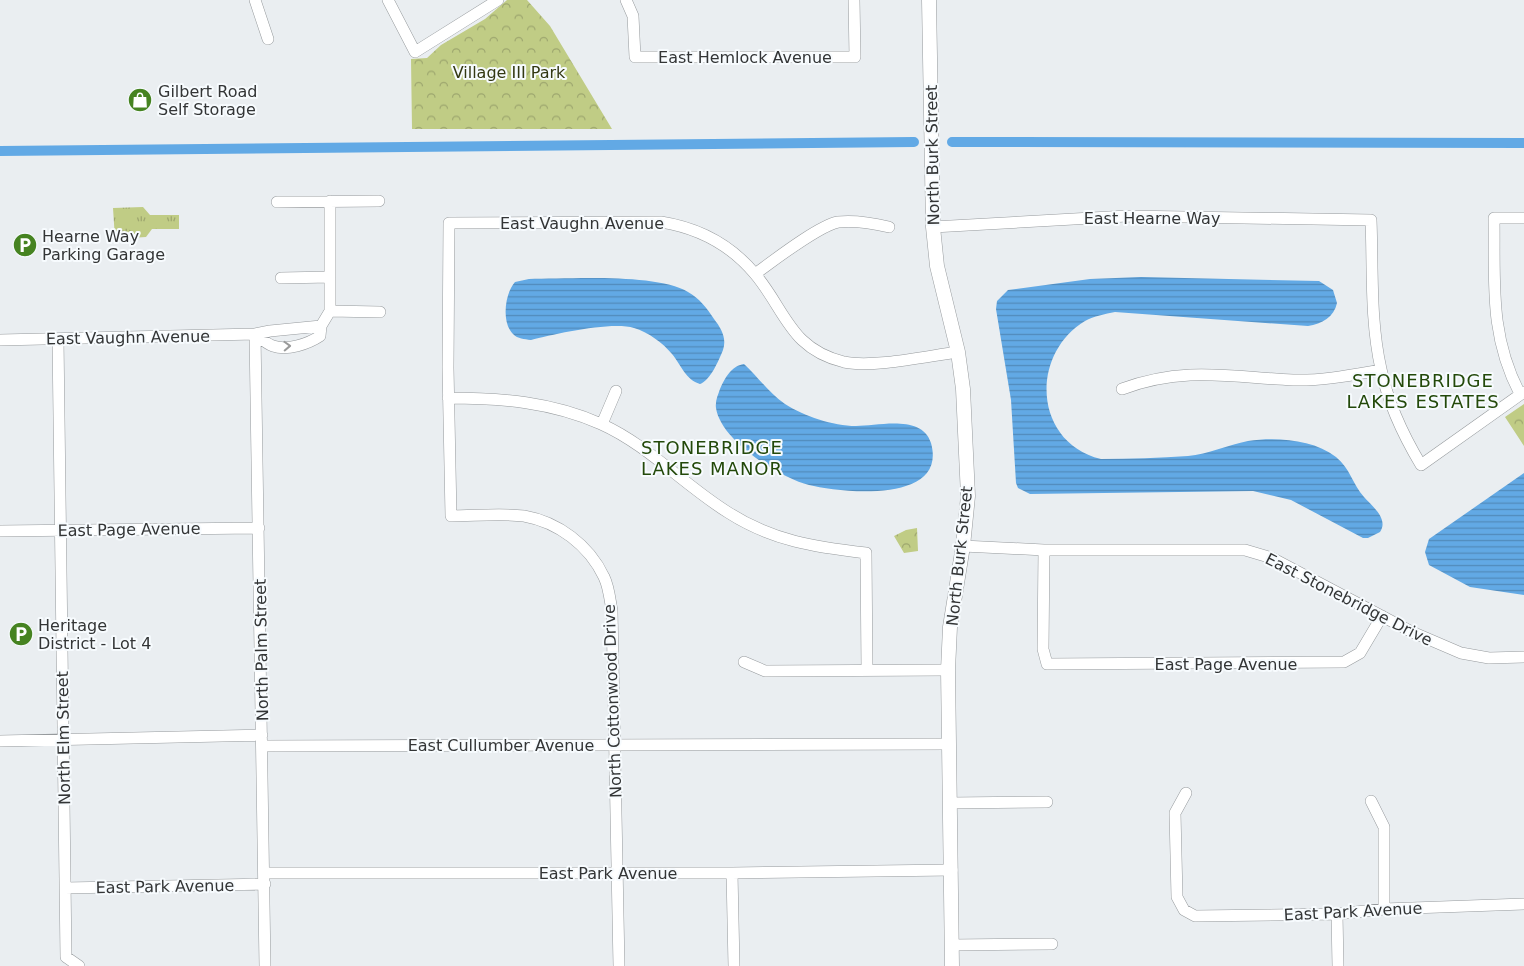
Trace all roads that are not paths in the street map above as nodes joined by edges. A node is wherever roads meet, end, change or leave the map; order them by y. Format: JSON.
{"nodes":[{"id":1,"x":255,"y":0,"type":"edge"},
{"id":2,"x":388,"y":0,"type":"edge"},
{"id":3,"x":498,"y":0,"type":"edge"},
{"id":4,"x":626,"y":0,"type":"edge"},
{"id":5,"x":854,"y":0,"type":"edge"},
{"id":6,"x":929,"y":0,"type":"edge"},
{"id":7,"x":268,"y":39,"type":"dead end"},
{"id":8,"x":379,"y":201,"type":"dead end"},
{"id":9,"x":277,"y":202,"type":"dead end"},
{"id":10,"x":330,"y":202,"type":"junction"},
{"id":11,"x":1524,"y":218,"type":"edge"},
{"id":12,"x":449,"y":223,"type":"joint"},
{"id":13,"x":933,"y":226,"type":"junction"},
{"id":14,"x":889,"y":227,"type":"dead end"},
{"id":15,"x":755,"y":274,"type":"junction"},
{"id":16,"x":281,"y":278,"type":"dead end"},
{"id":17,"x":330,"y":278,"type":"junction"},
{"id":18,"x":330,"y":311,"type":"junction"},
{"id":19,"x":380,"y":312,"type":"dead end"},
{"id":20,"x":321,"y":326,"type":"junction"},
{"id":21,"x":255,"y":334,"type":"junction"},
{"id":22,"x":58,"y":339,"type":"junction"},
{"id":23,"x":0,"y":340,"type":"edge"},
{"id":24,"x":958,"y":352,"type":"junction"},
{"id":25,"x":1381,"y":370,"type":"junction"},
{"id":26,"x":1122,"y":389,"type":"dead end"},
{"id":27,"x":616,"y":391,"type":"dead end"},
{"id":28,"x":1522,"y":393,"type":"edge"},
{"id":29,"x":448,"y":398,"type":"junction"},
{"id":30,"x":602,"y":424,"type":"junction"},
{"id":31,"x":259,"y":528,"type":"junction"},
{"id":32,"x":0,"y":530,"type":"edge"},
{"id":33,"x":60,"y":530,"type":"junction"},
{"id":34,"x":963,"y":546,"type":"junction"},
{"id":35,"x":1044,"y":550,"type":"junction"},
{"id":36,"x":1382,"y":616,"type":"junction"},
{"id":37,"x":1524,"y":656,"type":"edge"},
{"id":38,"x":744,"y":662,"type":"dead end"},
{"id":39,"x":867,"y":670,"type":"junction"},
{"id":40,"x":948,"y":670,"type":"junction"},
{"id":41,"x":62,"y":739,"type":"junction"},
{"id":42,"x":263,"y":740,"type":"junction"},
{"id":43,"x":0,"y":741,"type":"edge"},
{"id":44,"x":949,"y":744,"type":"junction"},
{"id":45,"x":614,"y":745,"type":"junction"},
{"id":46,"x":1186,"y":793,"type":"dead end"},
{"id":47,"x":1371,"y":801,"type":"dead end"},
{"id":48,"x":1047,"y":802,"type":"dead end"},
{"id":49,"x":950,"y":803,"type":"junction"},
{"id":50,"x":952,"y":870,"type":"junction"},
{"id":51,"x":616,"y":873,"type":"junction"},
{"id":52,"x":732,"y":873,"type":"junction"},
{"id":53,"x":264,"y":879,"type":"junction"},
{"id":54,"x":65,"y":888,"type":"junction"},
{"id":55,"x":1524,"y":904,"type":"edge"},
{"id":56,"x":1384,"y":909,"type":"junction"},
{"id":57,"x":1337,"y":914,"type":"junction"},
{"id":58,"x":952,"y":944,"type":"junction"},
{"id":59,"x":1052,"y":944,"type":"dead end"},
{"id":60,"x":79,"y":966,"type":"edge"},
{"id":61,"x":265,"y":966,"type":"edge"},
{"id":62,"x":619,"y":966,"type":"edge"},
{"id":63,"x":734,"y":966,"type":"edge"},
{"id":64,"x":952,"y":966,"type":"edge"},
{"id":65,"x":1338,"y":966,"type":"edge"}],
"edges":[{"from":1,"to":7,"type":"street"},
{"from":2,"to":3,"type":"street"},
{"from":4,"to":5,"type":"street","name":"East Hemlock Avenue"},
{"from":6,"to":13,"type":"street","name":"North Burk Street"},
{"from":8,"to":10,"type":"street"},
{"from":9,"to":10,"type":"street"},
{"from":10,"to":17,"type":"street"},
{"from":11,"to":28,"type":"street"},
{"from":12,"to":15,"type":"street","name":"East Vaughn Avenue"},
{"from":12,"to":29,"type":"street","name":"North Cottonwood Drive"},
{"from":13,"to":24,"type":"street","name":"North Burk Street"},
{"from":13,"to":25,"type":"street","name":"East Hearne Way"},
{"from":14,"to":15,"type":"street"},
{"from":15,"to":24,"type":"street","name":"East Vaughn Avenue"},
{"from":16,"to":17,"type":"street"},
{"from":17,"to":18,"type":"street"},
{"from":18,"to":19,"type":"street"},
{"from":18,"to":20,"type":"street"},
{"from":20,"to":21,"type":"street","name":"East Vaughn Avenue"},
{"from":21,"to":20,"type":"street","one_way":true},
{"from":21,"to":22,"type":"street","name":"East Vaughn Avenue"},
{"from":21,"to":31,"type":"street","name":"North Palm Street"},
{"from":22,"to":23,"type":"street","name":"East Vaughn Avenue"},
{"from":22,"to":33,"type":"street","name":"North Elm Street"},
{"from":24,"to":34,"type":"street","name":"North Burk Street"},
{"from":25,"to":26,"type":"street"},
{"from":25,"to":28,"type":"street"},
{"from":27,"to":30,"type":"street"},
{"from":29,"to":30,"type":"street"},
{"from":29,"to":45,"type":"street","name":"North Cottonwood Drive"},
{"from":30,"to":39,"type":"street"},
{"from":31,"to":33,"type":"street","name":"East Page Avenue"},
{"from":31,"to":42,"type":"street","name":"North Palm Street"},
{"from":32,"to":33,"type":"street","name":"East Page Avenue"},
{"from":33,"to":41,"type":"street","name":"North Elm Street"},
{"from":34,"to":35,"type":"street","name":"East Stonebridge Drive"},
{"from":34,"to":40,"type":"street","name":"North Burk Street"},
{"from":35,"to":36,"type":"street","name":"East Stonebridge Drive"},
{"from":35,"to":36,"type":"street","name":"East Page Avenue"},
{"from":36,"to":37,"type":"street","name":"East Stonebridge Drive"},
{"from":38,"to":39,"type":"street"},
{"from":39,"to":40,"type":"street"},
{"from":40,"to":44,"type":"street","name":"North Burk Street"},
{"from":41,"to":42,"type":"street","name":"East Cullumber Avenue"},
{"from":41,"to":43,"type":"street","name":"East Cullumber Avenue"},
{"from":41,"to":54,"type":"street","name":"North Elm Street"},
{"from":42,"to":45,"type":"street","name":"East Cullumber Avenue"},
{"from":42,"to":53,"type":"street","name":"North Palm Street"},
{"from":44,"to":45,"type":"street","name":"East Cullumber Avenue"},
{"from":44,"to":49,"type":"street","name":"North Burk Street"},
{"from":45,"to":51,"type":"street","name":"North Cottonwood Drive"},
{"from":46,"to":57,"type":"street","name":"East Park Avenue"},
{"from":47,"to":56,"type":"street"},
{"from":48,"to":49,"type":"street"},
{"from":49,"to":50,"type":"street","name":"North Burk Street"},
{"from":50,"to":52,"type":"street","name":"East Park Avenue"},
{"from":50,"to":58,"type":"street","name":"North Burk Street"},
{"from":51,"to":52,"type":"street","name":"East Park Avenue"},
{"from":51,"to":53,"type":"street","name":"East Park Avenue"},
{"from":51,"to":62,"type":"street","name":"North Cottonwood Drive"},
{"from":52,"to":63,"type":"street"},
{"from":53,"to":54,"type":"street","name":"East Park Avenue"},
{"from":53,"to":61,"type":"street","name":"North Palm Street"},
{"from":54,"to":60,"type":"street","name":"North Elm Street"},
{"from":55,"to":56,"type":"street","name":"East Park Avenue"},
{"from":56,"to":57,"type":"street","name":"East Park Avenue"},
{"from":57,"to":65,"type":"street"},
{"from":58,"to":59,"type":"street"},
{"from":58,"to":64,"type":"street","name":"North Burk Street"}]}
